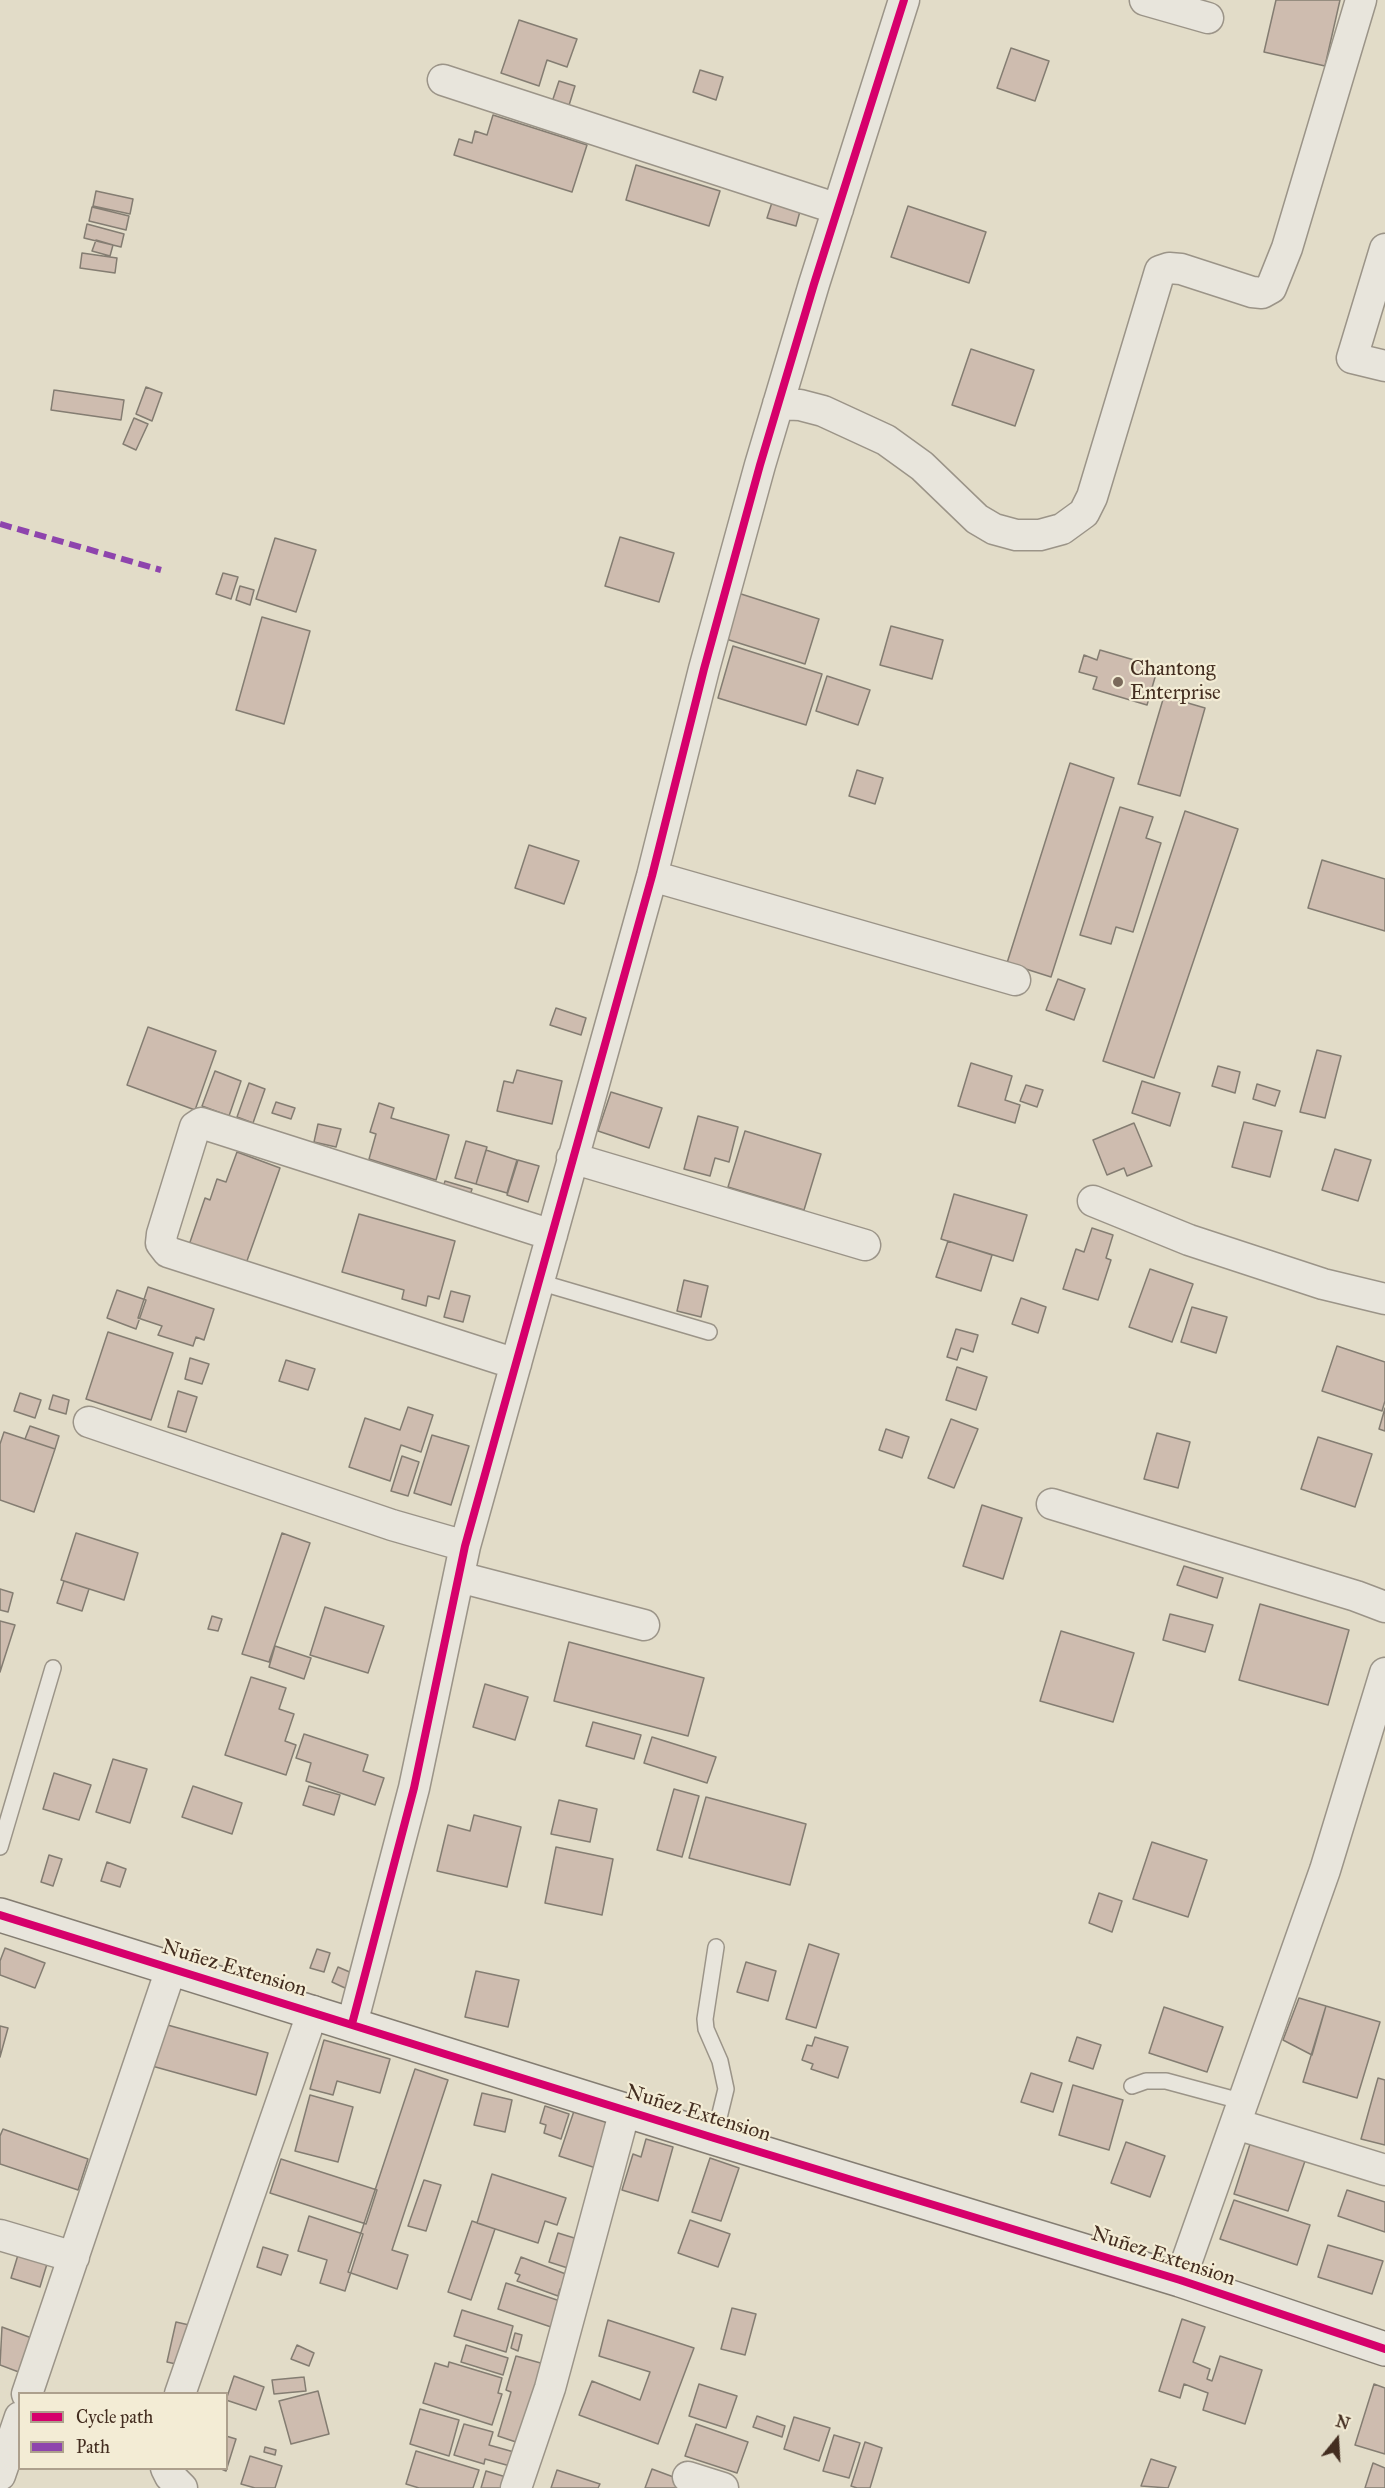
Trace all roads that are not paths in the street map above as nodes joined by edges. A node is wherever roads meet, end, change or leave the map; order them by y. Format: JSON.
{"nodes":[{"id":1,"x":904,"y":0,"type":"edge"},
{"id":2,"x":1145,"y":0,"type":"edge"},
{"id":3,"x":1361,"y":0,"type":"edge"},
{"id":4,"x":1208,"y":18,"type":"dead end"},
{"id":5,"x":443,"y":80,"type":"dead end"},
{"id":6,"x":838,"y":209,"type":"junction"},
{"id":7,"x":1385,"y":249,"type":"edge"},
{"id":8,"x":1385,"y":366,"type":"edge"},
{"id":9,"x":777,"y":404,"type":"junction"},
{"id":10,"x":652,"y":876,"type":"junction"},
{"id":11,"x":1015,"y":980,"type":"dead end"},
{"id":12,"x":572,"y":1158,"type":"junction"},
{"id":13,"x":1093,"y":1201,"type":"dead end"},
{"id":14,"x":552,"y":1235,"type":"junction"},
{"id":15,"x":865,"y":1245,"type":"dead end"},
{"id":16,"x":539,"y":1282,"type":"junction"},
{"id":17,"x":1385,"y":1299,"type":"edge"},
{"id":18,"x":709,"y":1332,"type":"dead end"},
{"id":19,"x":516,"y":1364,"type":"junction"},
{"id":20,"x":89,"y":1422,"type":"dead end"},
{"id":21,"x":1052,"y":1504,"type":"dead end"},
{"id":22,"x":465,"y":1546,"type":"junction"},
{"id":23,"x":459,"y":1577,"type":"junction"},
{"id":24,"x":1385,"y":1607,"type":"edge"},
{"id":25,"x":644,"y":1625,"type":"dead end"},
{"id":26,"x":54,"y":1668,"type":"dead end"},
{"id":27,"x":1385,"y":1673,"type":"edge"},
{"id":28,"x":0,"y":1847,"type":"edge"},
{"id":29,"x":0,"y":1915,"type":"edge"},
{"id":30,"x":716,"y":1947,"type":"dead end"},
{"id":31,"x":171,"y":1969,"type":"junction"},
{"id":32,"x":313,"y":2011,"type":"junction"},
{"id":33,"x":352,"y":2024,"type":"junction"},
{"id":34,"x":1132,"y":2086,"type":"dead end"},
{"id":35,"x":625,"y":2110,"type":"junction"},
{"id":36,"x":1240,"y":2113,"type":"junction"},
{"id":37,"x":714,"y":2138,"type":"junction"},
{"id":38,"x":1385,"y":2170,"type":"edge"},
{"id":39,"x":0,"y":2235,"type":"edge"},
{"id":40,"x":74,"y":2257,"type":"junction"},
{"id":41,"x":1180,"y":2280,"type":"junction"},
{"id":42,"x":1385,"y":2349,"type":"edge"},
{"id":43,"x":28,"y":2392,"type":"edge"},
{"id":44,"x":181,"y":2392,"type":"edge"},
{"id":45,"x":18,"y":2423,"type":"edge"},
{"id":46,"x":167,"y":2470,"type":"edge"},
{"id":47,"x":0,"y":2475,"type":"edge"},
{"id":48,"x":688,"y":2477,"type":"dead end"},
{"id":49,"x":182,"y":2488,"type":"edge"},
{"id":50,"x":516,"y":2488,"type":"edge"},
{"id":51,"x":723,"y":2488,"type":"edge"}],
"edges":[{"from":1,"to":6,"type":"street"},
{"from":2,"to":4,"type":"street"},
{"from":3,"to":9,"type":"street"},
{"from":5,"to":6,"type":"street"},
{"from":6,"to":9,"type":"street"},
{"from":7,"to":8,"type":"street"},
{"from":9,"to":10,"type":"street"},
{"from":10,"to":11,"type":"street"},
{"from":10,"to":12,"type":"street"},
{"from":12,"to":14,"type":"street"},
{"from":12,"to":15,"type":"street"},
{"from":13,"to":17,"type":"street"},
{"from":14,"to":16,"type":"street"},
{"from":14,"to":19,"type":"street"},
{"from":16,"to":18,"type":"lane"},
{"from":16,"to":19,"type":"street"},
{"from":19,"to":22,"type":"street"},
{"from":20,"to":22,"type":"street"},
{"from":21,"to":24,"type":"street"},
{"from":22,"to":23,"type":"street"},
{"from":23,"to":25,"type":"street"},
{"from":23,"to":33,"type":"street"},
{"from":26,"to":28,"type":"lane"},
{"from":27,"to":36,"type":"street"},
{"from":29,"to":31,"type":"street","name":"Nuñez Extension"},
{"from":30,"to":37,"type":"lane"},
{"from":31,"to":32,"type":"street","name":"Nuñez Extension"},
{"from":31,"to":40,"type":"street"},
{"from":32,"to":33,"type":"street","name":"Nuñez Extension"},
{"from":32,"to":44,"type":"street"},
{"from":33,"to":35,"type":"street","name":"Nuñez Extension"},
{"from":34,"to":36,"type":"lane"},
{"from":35,"to":37,"type":"street","name":"Nuñez Extension"},
{"from":35,"to":50,"type":"street"},
{"from":36,"to":38,"type":"street"},
{"from":36,"to":41,"type":"street"},
{"from":37,"to":41,"type":"street","name":"Nuñez Extension"},
{"from":39,"to":40,"type":"street"},
{"from":40,"to":43,"type":"street"},
{"from":41,"to":42,"type":"street","name":"Nuñez Extension"},
{"from":45,"to":47,"type":"street"},
{"from":46,"to":49,"type":"street"},
{"from":48,"to":51,"type":"street"}]}
